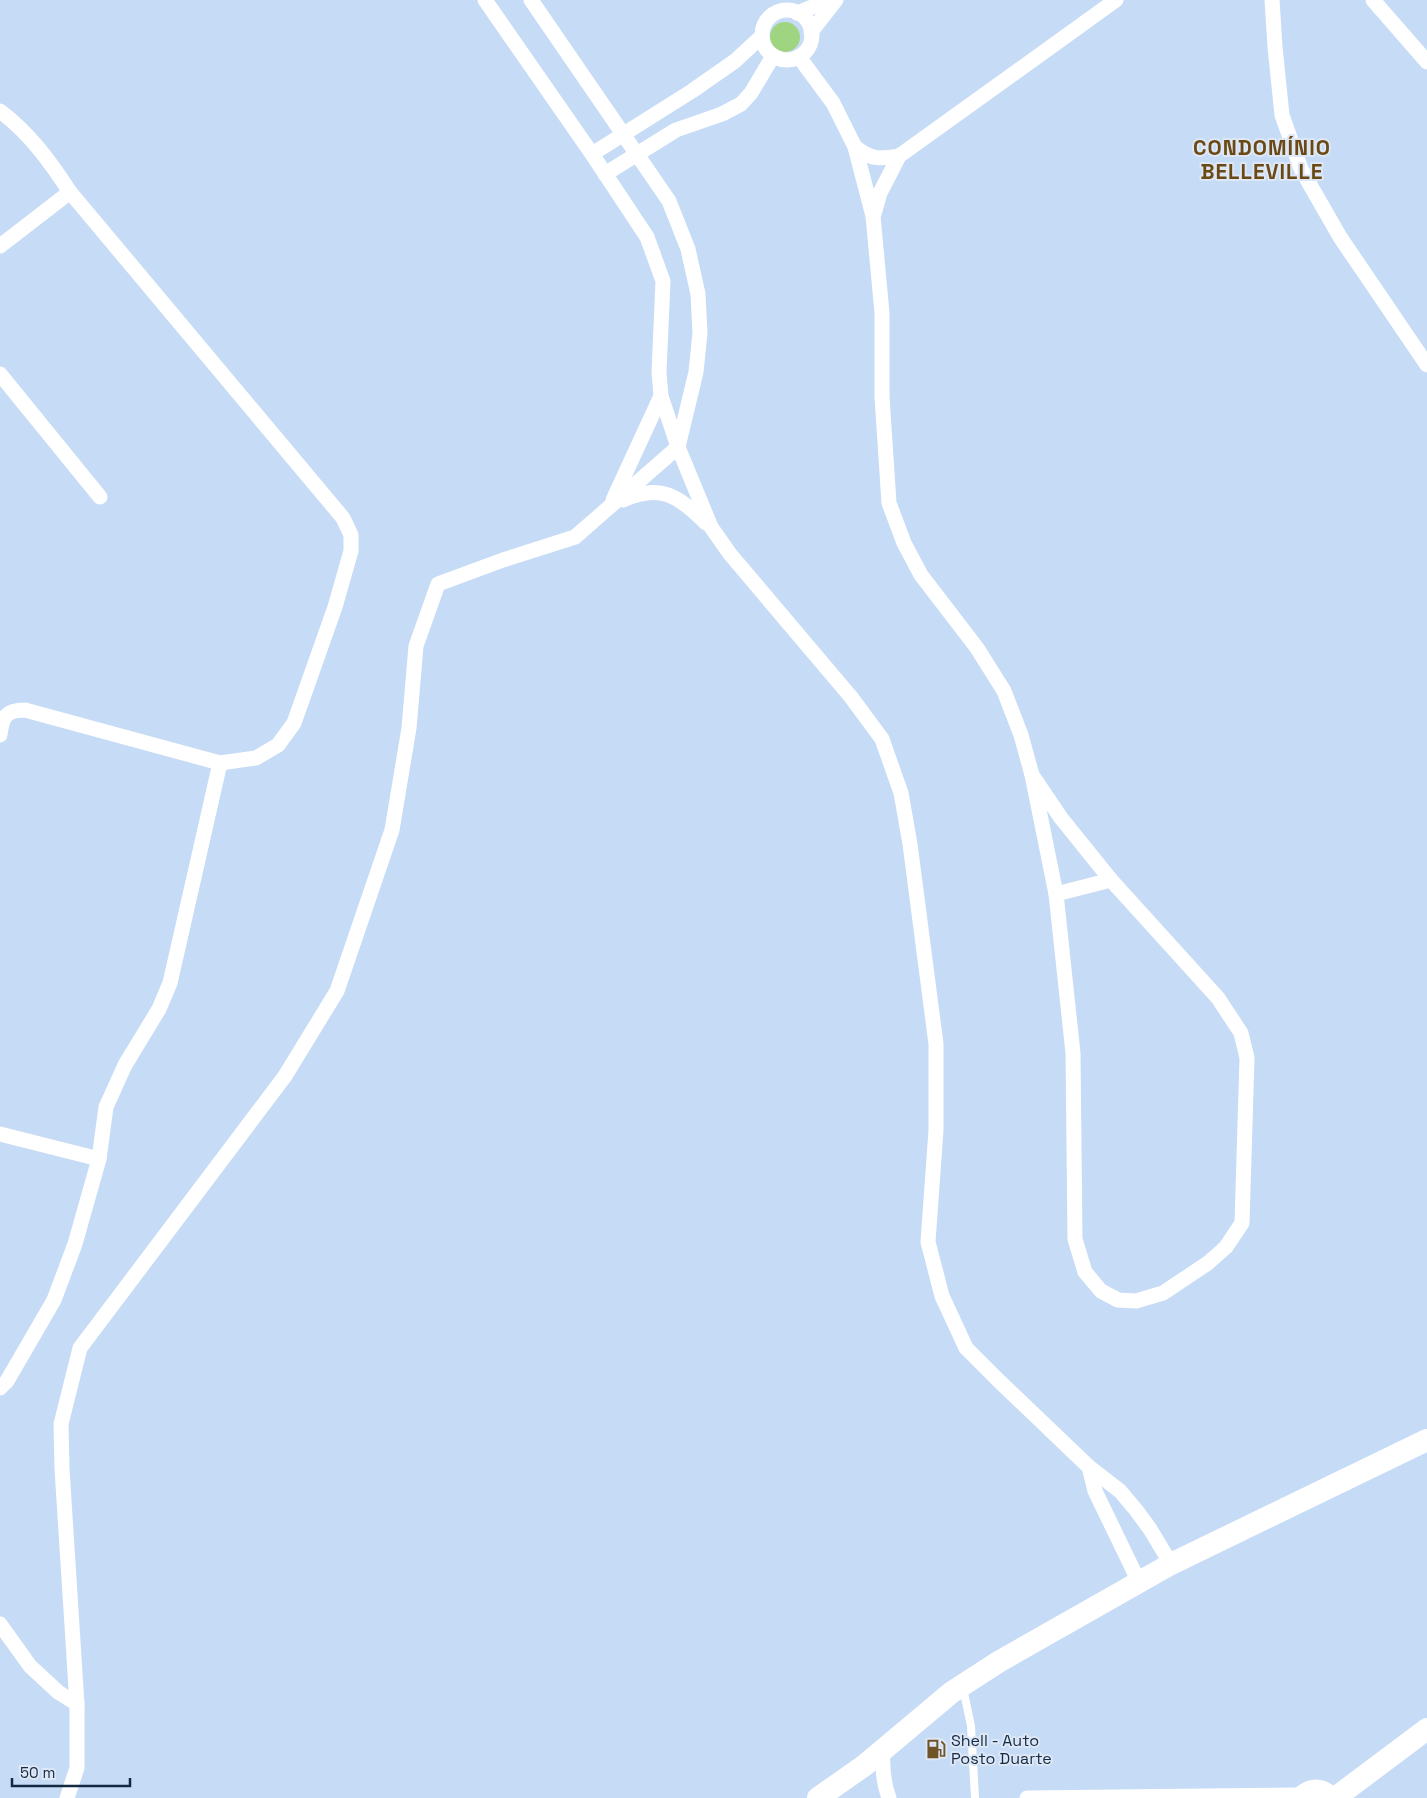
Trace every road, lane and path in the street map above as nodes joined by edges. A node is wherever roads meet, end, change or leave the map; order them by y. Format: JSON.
{"nodes":[{"id":1,"x":485,"y":0,"type":"edge"},
{"id":2,"x":531,"y":0,"type":"edge"},
{"id":3,"x":830,"y":0,"type":"edge"},
{"id":4,"x":836,"y":0,"type":"edge"},
{"id":5,"x":1116,"y":0,"type":"edge"},
{"id":6,"x":1272,"y":0,"type":"edge"},
{"id":7,"x":1373,"y":0,"type":"edge"},
{"id":8,"x":797,"y":13,"type":"junction"},
{"id":9,"x":811,"y":32,"type":"junction"},
{"id":10,"x":762,"y":36,"type":"junction"},
{"id":11,"x":773,"y":56,"type":"junction"},
{"id":12,"x":799,"y":57,"type":"junction"},
{"id":13,"x":1427,"y":62,"type":"edge"},
{"id":14,"x":0,"y":110,"type":"edge"},
{"id":15,"x":623,"y":134,"type":"junction"},
{"id":16,"x":855,"y":147,"type":"junction"},
{"id":17,"x":592,"y":154,"type":"junction"},
{"id":18,"x":638,"y":154,"type":"junction"},
{"id":19,"x":899,"y":156,"type":"junction"},
{"id":20,"x":605,"y":174,"type":"junction"},
{"id":21,"x":70,"y":192,"type":"junction"},
{"id":22,"x":873,"y":216,"type":"junction"},
{"id":23,"x":0,"y":246,"type":"edge"},
{"id":24,"x":1427,"y":365,"type":"edge"},
{"id":25,"x":0,"y":374,"type":"edge"},
{"id":26,"x":662,"y":396,"type":"junction"},
{"id":27,"x":678,"y":447,"type":"junction"},
{"id":28,"x":100,"y":496,"type":"dead end"},
{"id":29,"x":610,"y":506,"type":"junction"},
{"id":30,"x":711,"y":527,"type":"junction"},
{"id":31,"x":0,"y":735,"type":"edge"},
{"id":32,"x":220,"y":762,"type":"junction"},
{"id":33,"x":1032,"y":775,"type":"junction"},
{"id":34,"x":1111,"y":880,"type":"junction"},
{"id":35,"x":1056,"y":894,"type":"junction"},
{"id":36,"x":0,"y":1134,"type":"edge"},
{"id":37,"x":99,"y":1159,"type":"junction"},
{"id":38,"x":2,"y":1381,"type":"edge"},
{"id":39,"x":1427,"y":1440,"type":"edge"},
{"id":40,"x":1089,"y":1467,"type":"junction"},
{"id":41,"x":1172,"y":1564,"type":"junction"},
{"id":42,"x":1139,"y":1582,"type":"junction"},
{"id":43,"x":0,"y":1624,"type":"edge"},
{"id":44,"x":963,"y":1686,"type":"junction"},
{"id":45,"x":77,"y":1704,"type":"junction"},
{"id":46,"x":1425,"y":1733,"type":"edge"},
{"id":47,"x":883,"y":1750,"type":"junction"},
{"id":48,"x":1302,"y":1796,"type":"edge"},
{"id":49,"x":66,"y":1798,"type":"edge"},
{"id":50,"x":818,"y":1798,"type":"edge"},
{"id":51,"x":888,"y":1798,"type":"edge"},
{"id":52,"x":975,"y":1798,"type":"edge"},
{"id":53,"x":1027,"y":1798,"type":"edge"},
{"id":54,"x":1331,"y":1798,"type":"edge"},
{"id":55,"x":1335,"y":1798,"type":"edge"}],
"edges":[{"from":1,"to":17,"type":"street"},
{"from":2,"to":15,"type":"street"},
{"from":3,"to":8,"type":"street"},
{"from":4,"to":9,"type":"street"},
{"from":5,"to":19,"type":"street"},
{"from":6,"to":24,"type":"street"},
{"from":7,"to":13,"type":"street"},
{"from":8,"to":9,"type":"street"},
{"from":8,"to":10,"type":"street"},
{"from":9,"to":12,"type":"street"},
{"from":10,"to":11,"type":"street"},
{"from":10,"to":15,"type":"street"},
{"from":11,"to":12,"type":"street"},
{"from":11,"to":18,"type":"street"},
{"from":12,"to":16,"type":"street"},
{"from":14,"to":21,"type":"street"},
{"from":15,"to":17,"type":"street"},
{"from":15,"to":18,"type":"street"},
{"from":16,"to":19,"type":"street"},
{"from":16,"to":22,"type":"street"},
{"from":17,"to":20,"type":"street"},
{"from":18,"to":20,"type":"street"},
{"from":18,"to":27,"type":"street"},
{"from":19,"to":22,"type":"street"},
{"from":20,"to":26,"type":"street"},
{"from":21,"to":23,"type":"street"},
{"from":21,"to":32,"type":"street"},
{"from":22,"to":33,"type":"street"},
{"from":25,"to":28,"type":"street"},
{"from":26,"to":27,"type":"street"},
{"from":26,"to":29,"type":"street"},
{"from":27,"to":29,"type":"street"},
{"from":27,"to":30,"type":"street"},
{"from":29,"to":30,"type":"street"},
{"from":29,"to":45,"type":"street"},
{"from":30,"to":40,"type":"street"},
{"from":31,"to":32,"type":"street"},
{"from":32,"to":37,"type":"street"},
{"from":33,"to":34,"type":"street"},
{"from":33,"to":35,"type":"street"},
{"from":34,"to":35,"type":"street"},
{"from":34,"to":35,"type":"street"},
{"from":36,"to":37,"type":"street"},
{"from":37,"to":38,"type":"street"},
{"from":39,"to":41,"type":"street"},
{"from":40,"to":41,"type":"street"},
{"from":40,"to":42,"type":"street"},
{"from":41,"to":42,"type":"street"},
{"from":42,"to":44,"type":"street"},
{"from":43,"to":45,"type":"street"},
{"from":44,"to":47,"type":"street"},
{"from":44,"to":52,"type":"lane"},
{"from":45,"to":49,"type":"street"},
{"from":46,"to":55,"type":"street"},
{"from":47,"to":50,"type":"street"},
{"from":47,"to":51,"type":"street"},
{"from":48,"to":53,"type":"street"},
{"from":48,"to":54,"type":"street"}]}
